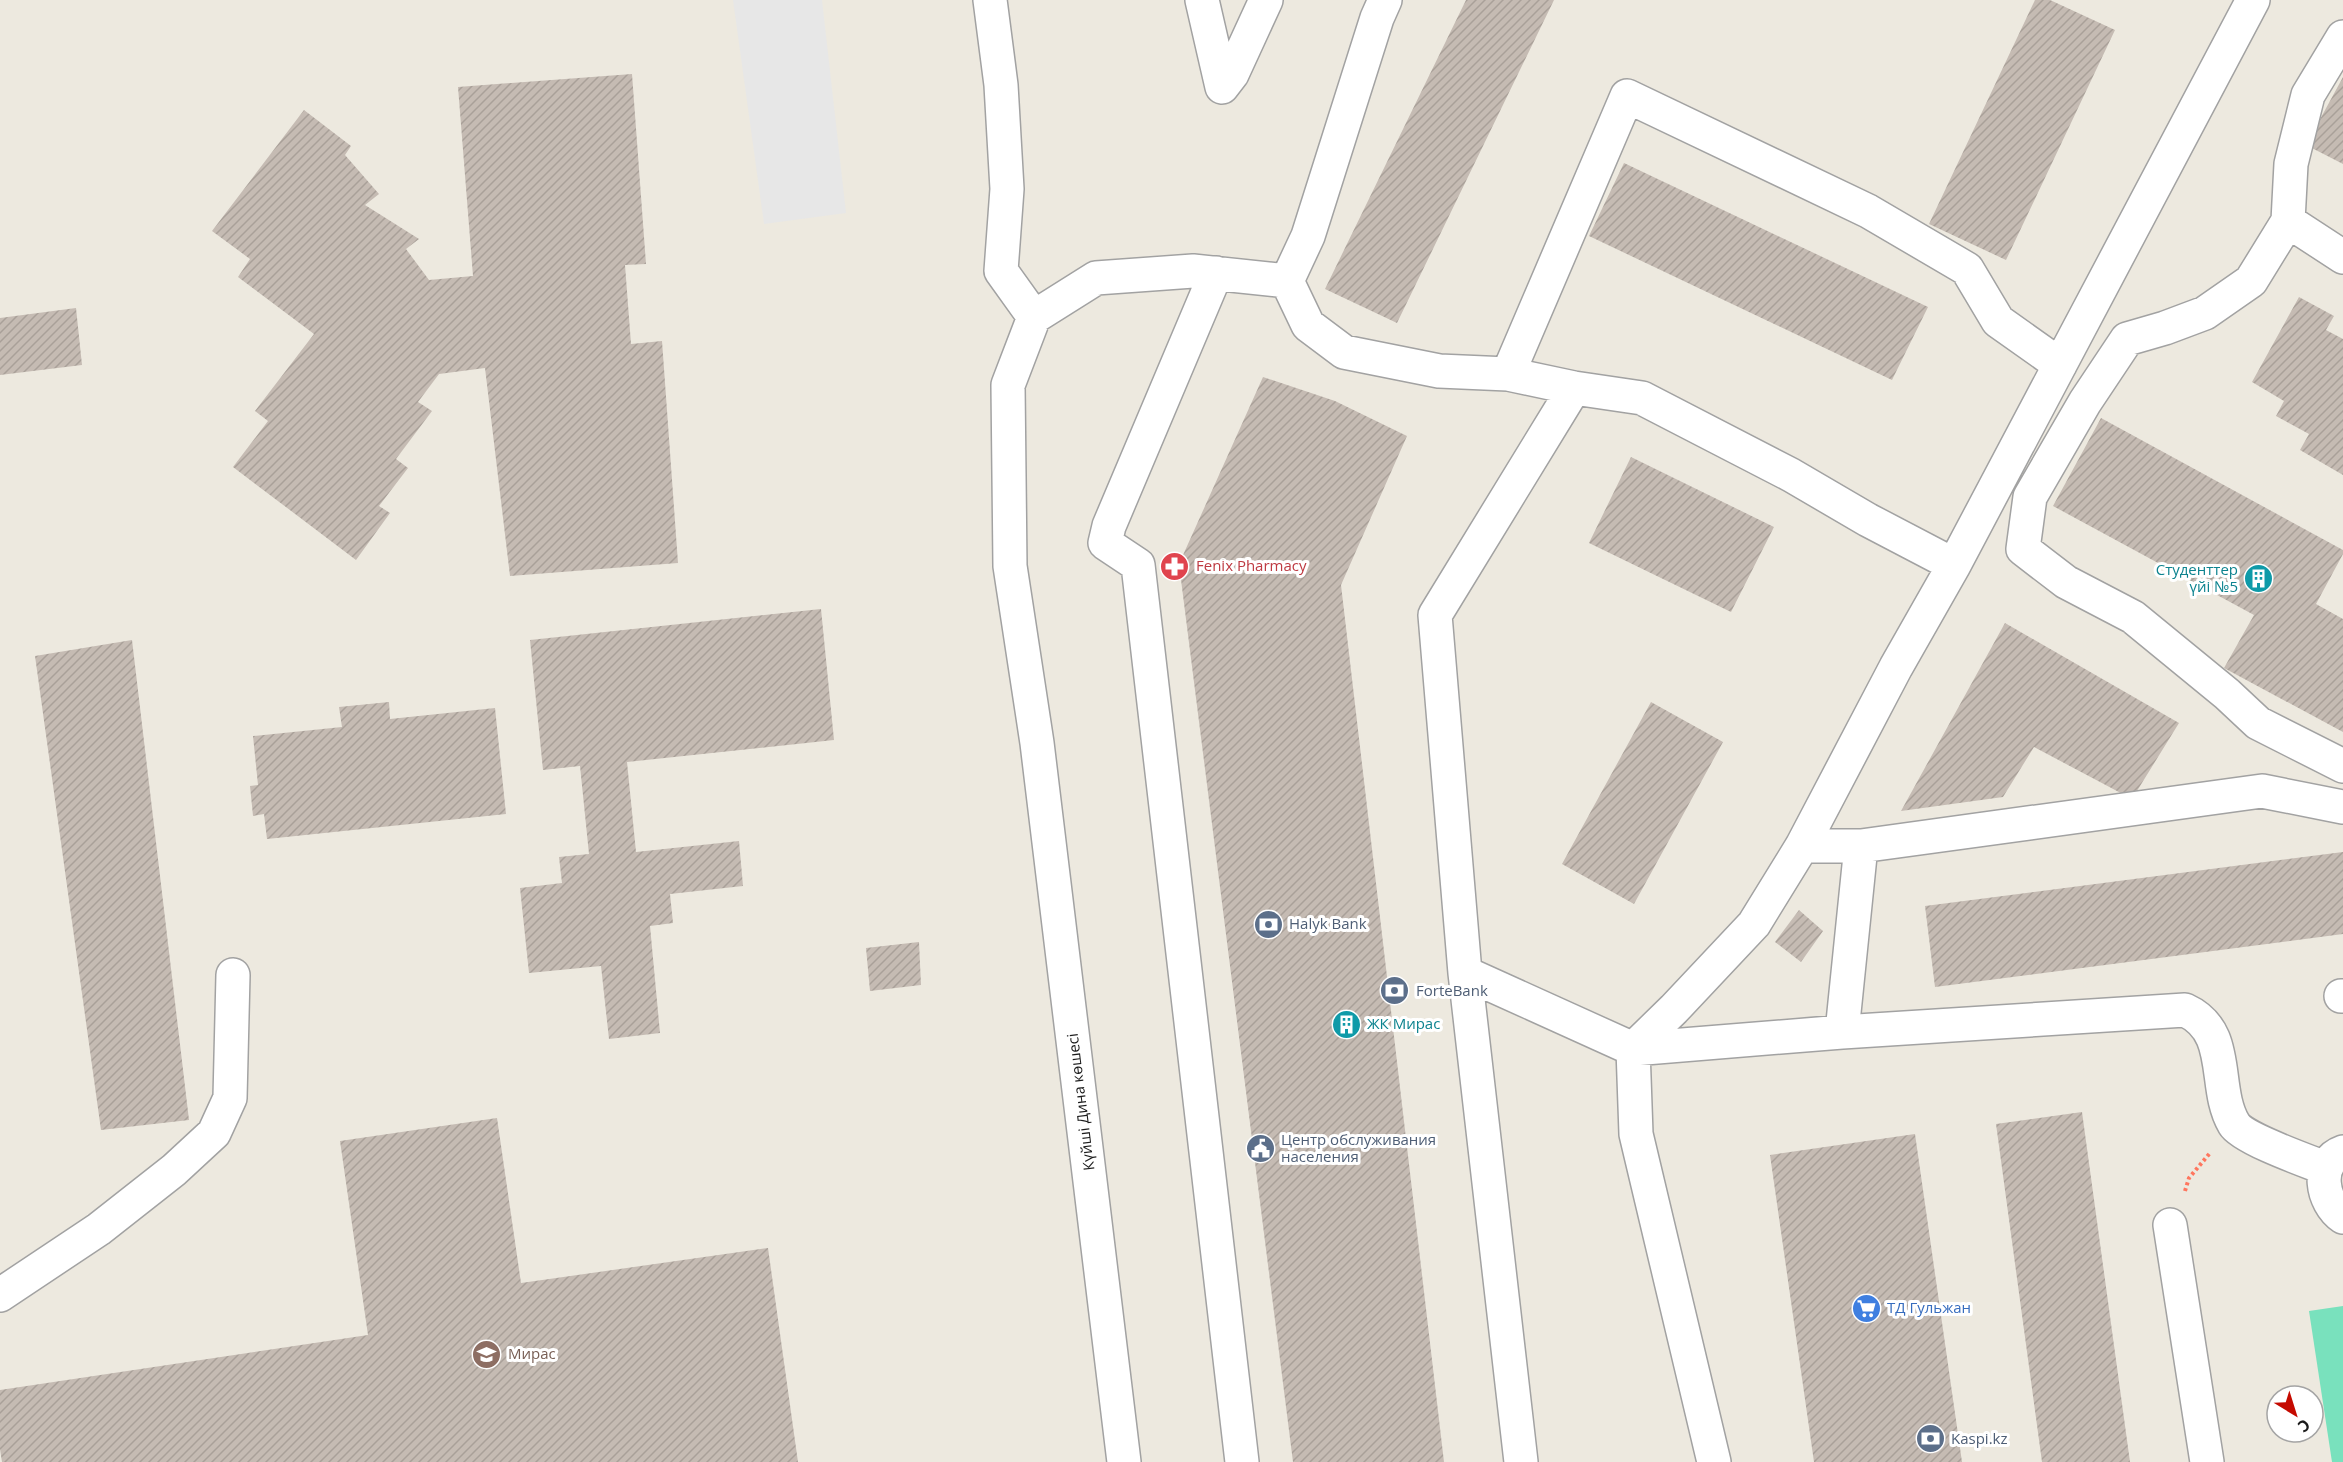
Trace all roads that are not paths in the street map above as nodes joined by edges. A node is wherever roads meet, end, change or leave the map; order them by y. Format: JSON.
{"nodes":[{"id":1,"x":990,"y":0,"type":"edge"},
{"id":2,"x":1202,"y":0,"type":"edge"},
{"id":3,"x":1266,"y":0,"type":"edge"},
{"id":4,"x":1385,"y":0,"type":"edge"},
{"id":5,"x":2253,"y":0,"type":"edge"},
{"id":6,"x":2343,"y":37,"type":"edge"},
{"id":7,"x":2288,"y":221,"type":"junction"},
{"id":8,"x":2343,"y":257,"type":"edge"},
{"id":9,"x":1216,"y":273,"type":"junction"},
{"id":10,"x":1287,"y":280,"type":"junction"},
{"id":11,"x":1034,"y":317,"type":"junction"},
{"id":12,"x":2060,"y":365,"type":"junction"},
{"id":13,"x":1508,"y":374,"type":"junction"},
{"id":14,"x":1574,"y":388,"type":"junction"},
{"id":15,"x":1954,"y":565,"type":"junction"},
{"id":16,"x":2343,"y":766,"type":"edge"},
{"id":17,"x":2343,"y":807,"type":"edge"},
{"id":18,"x":1802,"y":846,"type":"junction"},
{"id":19,"x":1861,"y":846,"type":"junction"},
{"id":20,"x":1466,"y":974,"type":"junction"},
{"id":21,"x":232,"y":975,"type":"dead end"},
{"id":22,"x":1842,"y":1032,"type":"junction"},
{"id":23,"x":1633,"y":1048,"type":"junction"},
{"id":24,"x":2334,"y":1160,"type":"edge"},
{"id":25,"x":2343,"y":1217,"type":"edge"},
{"id":26,"x":2170,"y":1225,"type":"road end"},
{"id":27,"x":0,"y":1295,"type":"edge"},
{"id":28,"x":1124,"y":1462,"type":"edge"},
{"id":29,"x":1242,"y":1462,"type":"edge"},
{"id":30,"x":1521,"y":1462,"type":"edge"},
{"id":31,"x":1714,"y":1462,"type":"edge"},
{"id":32,"x":2208,"y":1462,"type":"edge"}],
"edges":[{"from":1,"to":11,"type":"street"},
{"from":2,"to":3,"type":"street"},
{"from":4,"to":10,"type":"street"},
{"from":5,"to":12,"type":"street"},
{"from":6,"to":7,"type":"street"},
{"from":7,"to":8,"type":"street"},
{"from":7,"to":16,"type":"street"},
{"from":9,"to":10,"type":"street"},
{"from":9,"to":11,"type":"street"},
{"from":9,"to":29,"type":"street"},
{"from":10,"to":13,"type":"street"},
{"from":11,"to":28,"type":"street","name":"Күйші Дина көшесі"},
{"from":12,"to":13,"type":"street"},
{"from":12,"to":15,"type":"street"},
{"from":13,"to":14,"type":"street"},
{"from":14,"to":15,"type":"street"},
{"from":14,"to":20,"type":"street"},
{"from":15,"to":18,"type":"street"},
{"from":17,"to":19,"type":"street"},
{"from":18,"to":19,"type":"street"},
{"from":18,"to":23,"type":"street"},
{"from":19,"to":22,"type":"street"},
{"from":20,"to":23,"type":"street"},
{"from":20,"to":30,"type":"street"},
{"from":21,"to":27,"type":"street"},
{"from":22,"to":23,"type":"street"},
{"from":22,"to":24,"type":"street"},
{"from":23,"to":31,"type":"street"},
{"from":24,"to":25,"type":"street"},
{"from":26,"to":32,"type":"street"}]}
